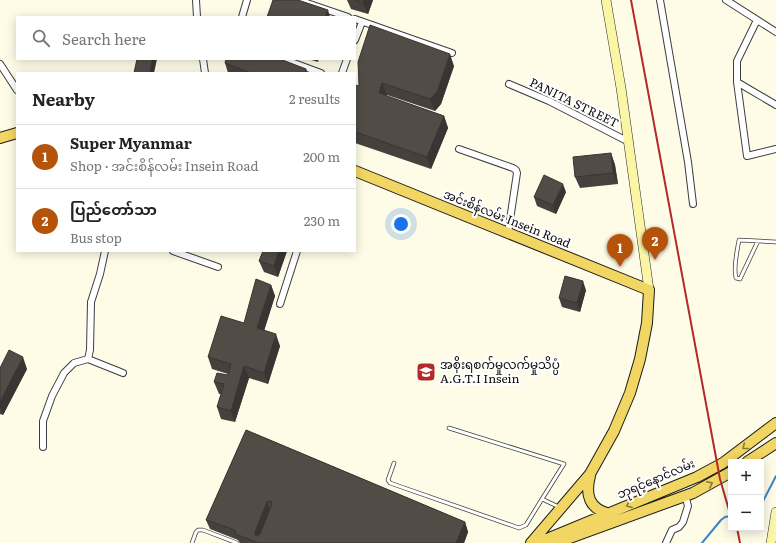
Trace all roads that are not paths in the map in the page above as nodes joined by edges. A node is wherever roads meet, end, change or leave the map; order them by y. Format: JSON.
{"nodes":[{"id":1,"x":196,"y":0,"type":"edge"},
{"id":2,"x":247,"y":0,"type":"edge"},
{"id":3,"x":298,"y":0,"type":"edge"},
{"id":4,"x":606,"y":0,"type":"edge"},
{"id":5,"x":660,"y":0,"type":"edge"},
{"id":6,"x":726,"y":0,"type":"edge"},
{"id":7,"x":315,"y":3,"type":"edge"},
{"id":8,"x":197,"y":16,"type":"edge"},
{"id":9,"x":242,"y":16,"type":"edge"},
{"id":10,"x":346,"y":16,"type":"edge"},
{"id":11,"x":356,"y":19,"type":"edge"},
{"id":12,"x":757,"y":20,"type":"junction"},
{"id":13,"x":362,"y":22,"type":"junction"},
{"id":14,"x":776,"y":32,"type":"edge"},
{"id":15,"x":356,"y":37,"type":"edge"},
{"id":16,"x":452,"y":53,"type":"dead end"},
{"id":17,"x":203,"y":60,"type":"edge"},
{"id":18,"x":286,"y":60,"type":"edge"},
{"id":19,"x":347,"y":60,"type":"edge"},
{"id":20,"x":0,"y":64,"type":"edge"},
{"id":21,"x":204,"y":72,"type":"edge"},
{"id":22,"x":318,"y":72,"type":"edge"},
{"id":23,"x":342,"y":72,"type":"edge"},
{"id":24,"x":737,"y":82,"type":"junction"},
{"id":25,"x":510,"y":84,"type":"dead end"},
{"id":26,"x":16,"y":88,"type":"edge"},
{"id":27,"x":776,"y":105,"type":"edge"},
{"id":28,"x":16,"y":133,"type":"edge"},
{"id":29,"x":0,"y":138,"type":"edge"},
{"id":30,"x":628,"y":142,"type":"junction"},
{"id":31,"x":459,"y":149,"type":"dead end"},
{"id":32,"x":776,"y":149,"type":"edge"},
{"id":33,"x":356,"y":172,"type":"edge"},
{"id":34,"x":693,"y":204,"type":"dead end"},
{"id":35,"x":508,"y":233,"type":"junction"},
{"id":36,"x":758,"y":241,"type":"junction"},
{"id":37,"x":776,"y":242,"type":"edge"},
{"id":38,"x":105,"y":252,"type":"edge"},
{"id":39,"x":176,"y":252,"type":"edge"},
{"id":40,"x":297,"y":252,"type":"edge"},
{"id":41,"x":218,"y":267,"type":"dead end"},
{"id":42,"x":648,"y":290,"type":"junction"},
{"id":43,"x":280,"y":304,"type":"dead end"},
{"id":44,"x":88,"y":359,"type":"junction"},
{"id":45,"x":123,"y":373,"type":"dead end"},
{"id":46,"x":776,"y":423,"type":"edge"},
{"id":47,"x":449,"y":428,"type":"dead end"},
{"id":48,"x":775,"y":446,"type":"edge"},
{"id":49,"x":43,"y":447,"type":"dead end"},
{"id":50,"x":752,"y":459,"type":"edge"},
{"id":51,"x":394,"y":463,"type":"dead end"},
{"id":52,"x":590,"y":474,"type":"junction"},
{"id":53,"x":728,"y":474,"type":"edge"},
{"id":54,"x":686,"y":495,"type":"junction"},
{"id":55,"x":542,"y":499,"type":"junction"},
{"id":56,"x":561,"y":508,"type":"junction"},
{"id":57,"x":776,"y":512,"type":"edge"},
{"id":58,"x":610,"y":514,"type":"junction"},
{"id":59,"x":192,"y":543,"type":"edge"},
{"id":60,"x":237,"y":543,"type":"edge"},
{"id":61,"x":532,"y":543,"type":"edge"},
{"id":62,"x":537,"y":543,"type":"edge"},
{"id":63,"x":556,"y":543,"type":"edge"},
{"id":64,"x":666,"y":543,"type":"edge"},
{"id":65,"x":771,"y":543,"type":"edge"}],
"edges":[{"from":1,"to":8,"type":"street"},
{"from":2,"to":9,"type":"street"},
{"from":3,"to":7,"type":"street"},
{"from":4,"to":30,"type":"main road"},
{"from":5,"to":34,"type":"street"},
{"from":6,"to":12,"type":"street"},
{"from":7,"to":10,"type":"street"},
{"from":11,"to":13,"type":"street"},
{"from":12,"to":14,"type":"street"},
{"from":12,"to":24,"type":"street"},
{"from":13,"to":15,"type":"street"},
{"from":13,"to":16,"type":"street"},
{"from":17,"to":21,"type":"street"},
{"from":18,"to":22,"type":"street"},
{"from":19,"to":23,"type":"street"},
{"from":20,"to":26,"type":"street"},
{"from":24,"to":27,"type":"street"},
{"from":24,"to":32,"type":"street"},
{"from":25,"to":30,"type":"street","name":"PANITA STREET"},
{"from":28,"to":29,"type":"main road"},
{"from":30,"to":42,"type":"main road"},
{"from":31,"to":35,"type":"street"},
{"from":33,"to":35,"type":"main road","name":"အင်းစိန်လမ်း Insein Road"},
{"from":35,"to":42,"type":"main road","name":"အင်းစိန်လမ်း Insein Road"},
{"from":36,"to":36,"type":"lane"},
{"from":36,"to":37,"type":"lane"},
{"from":38,"to":44,"type":"street"},
{"from":39,"to":41,"type":"street"},
{"from":40,"to":43,"type":"street"},
{"from":42,"to":52,"type":"main road"},
{"from":44,"to":45,"type":"street"},
{"from":44,"to":49,"type":"street"},
{"from":46,"to":58,"type":"main road","name":"ဘုရင့်နောင်လမ်း","one_way":true},
{"from":47,"to":55,"type":"lane"},
{"from":48,"to":50,"type":"main road"},
{"from":51,"to":55,"type":"lane"},
{"from":52,"to":56,"type":"main road"},
{"from":52,"to":58,"type":"main road"},
{"from":54,"to":53,"type":"main road","name":"ဘုရင့်နောင်လမ်း","one_way":true},
{"from":54,"to":63,"type":"main road","name":"ဘုရင့်နောင်လမ်း"},
{"from":54,"to":64,"type":"street"},
{"from":55,"to":56,"type":"lane"},
{"from":56,"to":61,"type":"main road"},
{"from":57,"to":65,"type":"main road"},
{"from":58,"to":62,"type":"main road","name":"ဘုရင့်နောင်လမ်း"},
{"from":59,"to":60,"type":"lane"}]}
